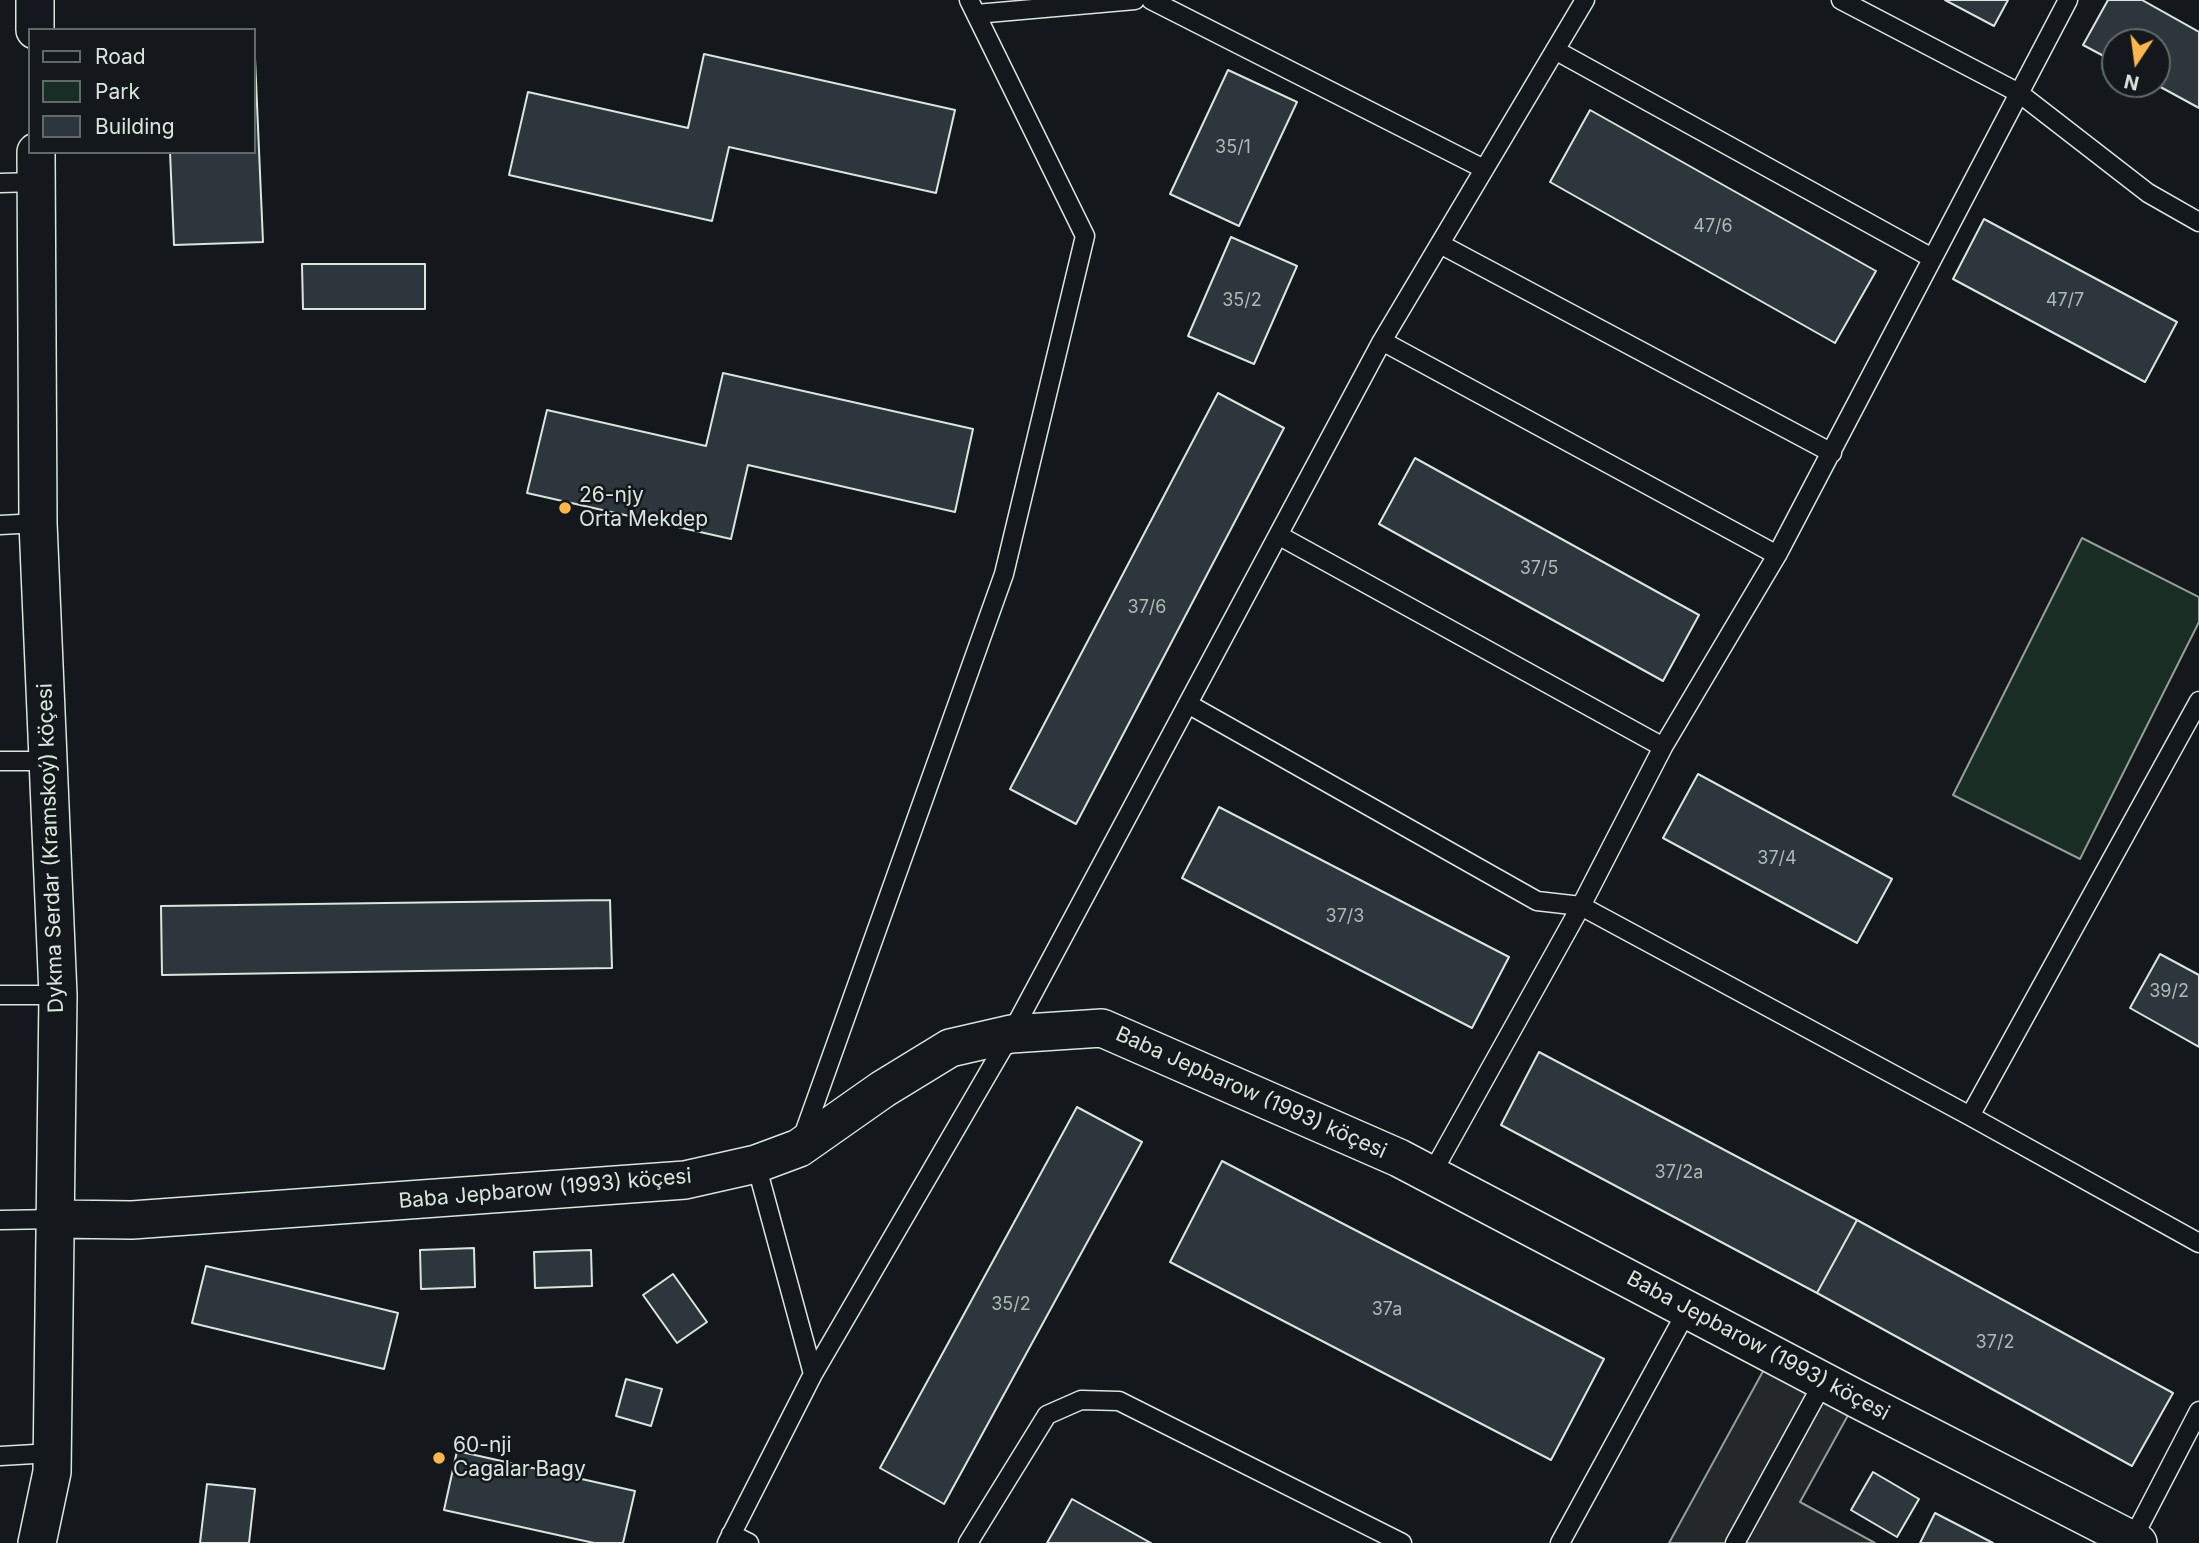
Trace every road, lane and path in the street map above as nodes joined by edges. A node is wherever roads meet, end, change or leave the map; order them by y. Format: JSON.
{"nodes":[{"id":1,"x":34,"y":0,"type":"edge"},
{"id":2,"x":1135,"y":0,"type":"edge"},
{"id":3,"x":1151,"y":0,"type":"edge"},
{"id":4,"x":1585,"y":0,"type":"edge"},
{"id":5,"x":1841,"y":0,"type":"edge"},
{"id":6,"x":2068,"y":0,"type":"edge"},
{"id":7,"x":972,"y":7,"type":"edge"},
{"id":8,"x":35,"y":28,"type":"edge"},
{"id":9,"x":1555,"y":51,"type":"junction"},
{"id":10,"x":2019,"y":93,"type":"junction"},
{"id":11,"x":36,"y":167,"type":"edge"},
{"id":12,"x":1484,"y":170,"type":"junction"},
{"id":13,"x":0,"y":183,"type":"edge"},
{"id":14,"x":2199,"y":222,"type":"edge"},
{"id":15,"x":1440,"y":244,"type":"junction"},
{"id":16,"x":1932,"y":258,"type":"junction"},
{"id":17,"x":1382,"y":341,"type":"junction"},
{"id":18,"x":1832,"y":453,"type":"junction"},
{"id":19,"x":38,"y":523,"type":"junction"},
{"id":20,"x":0,"y":525,"type":"edge"},
{"id":21,"x":1278,"y":535,"type":"junction"},
{"id":22,"x":1777,"y":555,"type":"junction"},
{"id":23,"x":2199,"y":701,"type":"edge"},
{"id":24,"x":1188,"y":705,"type":"junction"},
{"id":25,"x":1664,"y":747,"type":"junction"},
{"id":26,"x":0,"y":761,"type":"edge"},
{"id":27,"x":47,"y":761,"type":"junction"},
{"id":28,"x":1581,"y":906,"type":"junction"},
{"id":29,"x":0,"y":995,"type":"edge"},
{"id":30,"x":58,"y":995,"type":"junction"},
{"id":31,"x":1011,"y":1034,"type":"junction"},
{"id":32,"x":1970,"y":1116,"type":"junction"},
{"id":33,"x":799,"y":1148,"type":"junction"},
{"id":34,"x":756,"y":1164,"type":"junction"},
{"id":35,"x":1431,"y":1175,"type":"junction"},
{"id":36,"x":56,"y":1219,"type":"junction"},
{"id":37,"x":0,"y":1220,"type":"edge"},
{"id":38,"x":2199,"y":1243,"type":"edge"},
{"id":39,"x":1688,"y":1308,"type":"junction"},
{"id":40,"x":813,"y":1374,"type":"junction"},
{"id":41,"x":1824,"y":1381,"type":"junction"},
{"id":42,"x":2199,"y":1411,"type":"edge"},
{"id":43,"x":52,"y":1454,"type":"junction"},
{"id":44,"x":0,"y":1456,"type":"edge"},
{"id":45,"x":729,"y":1538,"type":"edge"},
{"id":46,"x":2135,"y":1541,"type":"edge"},
{"id":47,"x":37,"y":1543,"type":"edge"},
{"id":48,"x":750,"y":1543,"type":"edge"},
{"id":49,"x":968,"y":1543,"type":"edge"},
{"id":50,"x":1402,"y":1543,"type":"edge"},
{"id":51,"x":1560,"y":1543,"type":"edge"},
{"id":52,"x":1735,"y":1543,"type":"edge"}],
"edges":[{"from":1,"to":8,"type":"street"},
{"from":2,"to":7,"type":"lane"},
{"from":3,"to":12,"type":"lane"},
{"from":4,"to":9,"type":"lane"},
{"from":5,"to":10,"type":"lane"},
{"from":6,"to":10,"type":"lane"},
{"from":7,"to":33,"type":"lane"},
{"from":9,"to":12,"type":"lane"},
{"from":9,"to":16,"type":"lane"},
{"from":10,"to":14,"type":"lane"},
{"from":10,"to":16,"type":"lane"},
{"from":11,"to":13,"type":"lane"},
{"from":11,"to":19,"type":"street","name":"Dykma Serdar (Kramskoý) köçesi"},
{"from":12,"to":15,"type":"lane"},
{"from":15,"to":17,"type":"lane"},
{"from":15,"to":18,"type":"lane"},
{"from":16,"to":18,"type":"lane"},
{"from":17,"to":21,"type":"lane"},
{"from":17,"to":22,"type":"lane"},
{"from":18,"to":22,"type":"lane"},
{"from":19,"to":20,"type":"lane"},
{"from":19,"to":27,"type":"street","name":"Dykma Serdar (Kramskoý) köçesi"},
{"from":21,"to":24,"type":"lane"},
{"from":21,"to":25,"type":"lane"},
{"from":22,"to":25,"type":"lane"},
{"from":23,"to":32,"type":"lane"},
{"from":24,"to":28,"type":"lane"},
{"from":24,"to":31,"type":"lane"},
{"from":25,"to":28,"type":"lane"},
{"from":26,"to":27,"type":"lane"},
{"from":27,"to":30,"type":"street","name":"Dykma Serdar (Kramskoý) köçesi"},
{"from":28,"to":32,"type":"lane"},
{"from":28,"to":35,"type":"lane"},
{"from":29,"to":30,"type":"lane"},
{"from":30,"to":36,"type":"street","name":"Dykma Serdar (Kramskoý) köçesi"},
{"from":31,"to":33,"type":"street","name":"Baba Jepbarow (1993) köçesi"},
{"from":31,"to":35,"type":"street","name":"Baba Jepbarow (1993) köçesi"},
{"from":31,"to":40,"type":"lane"},
{"from":32,"to":38,"type":"lane"},
{"from":33,"to":34,"type":"street","name":"Baba Jepbarow (1993) köçesi"},
{"from":34,"to":36,"type":"street","name":"Baba Jepbarow (1993) köçesi"},
{"from":34,"to":40,"type":"lane"},
{"from":35,"to":39,"type":"street","name":"Baba Jepbarow (1993) köçesi"},
{"from":36,"to":37,"type":"lane"},
{"from":36,"to":43,"type":"street","name":"Dykma Serdar (Kramskoý) köçesi"},
{"from":39,"to":41,"type":"street","name":"Baba Jepbarow (1993) köçesi"},
{"from":39,"to":51,"type":"lane"},
{"from":40,"to":45,"type":"lane"},
{"from":41,"to":46,"type":"street","name":"Baba Jepbarow (1993) köçesi"},
{"from":41,"to":52,"type":"lane"},
{"from":42,"to":46,"type":"lane"},
{"from":43,"to":44,"type":"lane"},
{"from":43,"to":47,"type":"street","name":"Dykma Serdar (Kramskoý) köçesi"},
{"from":45,"to":48,"type":"lane"},
{"from":49,"to":50,"type":"lane"}]}
